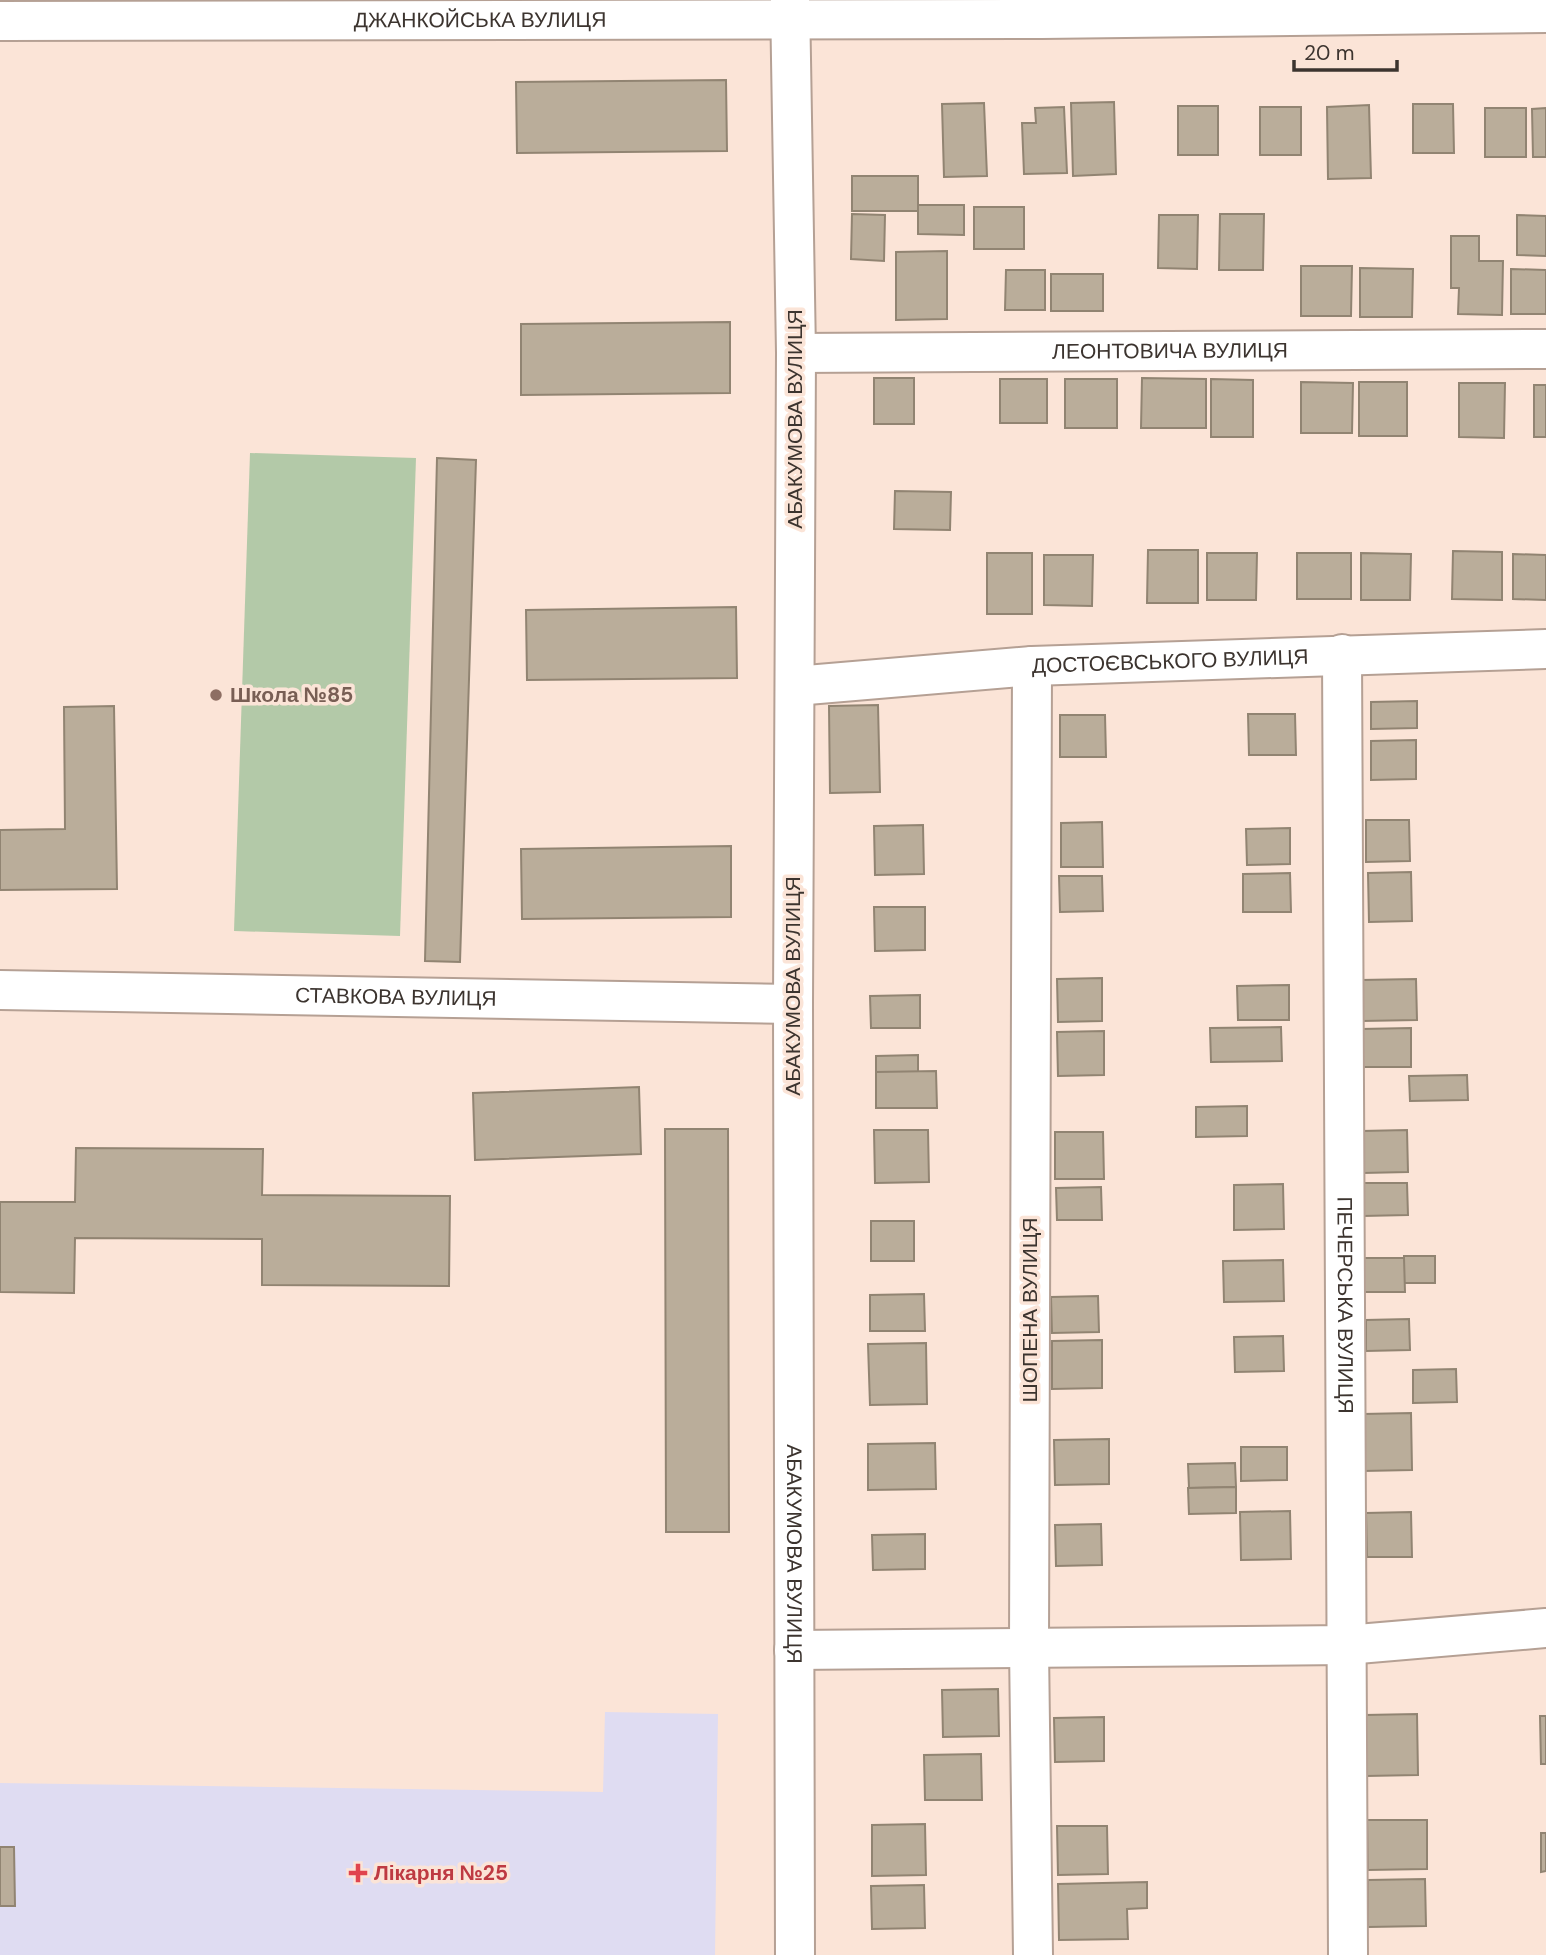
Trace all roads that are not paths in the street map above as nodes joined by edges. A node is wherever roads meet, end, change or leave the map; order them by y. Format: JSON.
{"nodes":[{"id":1,"x":789,"y":9,"type":"edge"},
{"id":2,"x":1043,"y":9,"type":"edge"},
{"id":3,"x":1546,"y":13,"type":"edge"},
{"id":4,"x":0,"y":21,"type":"edge"},
{"id":5,"x":1546,"y":349,"type":"edge"},
{"id":6,"x":796,"y":353,"type":"junction"},
{"id":7,"x":1546,"y":649,"type":"edge"},
{"id":8,"x":1342,"y":654,"type":"junction"},
{"id":9,"x":1032,"y":666,"type":"junction"},
{"id":10,"x":795,"y":685,"type":"junction"},
{"id":11,"x":0,"y":990,"type":"edge"},
{"id":12,"x":793,"y":1004,"type":"junction"},
{"id":13,"x":1546,"y":1628,"type":"edge"},
{"id":14,"x":1346,"y":1645,"type":"junction"},
{"id":15,"x":1029,"y":1648,"type":"junction"},
{"id":16,"x":794,"y":1650,"type":"junction"},
{"id":17,"x":795,"y":1955,"type":"edge"},
{"id":18,"x":1033,"y":1955,"type":"edge"},
{"id":19,"x":1348,"y":1955,"type":"edge"}],
"edges":[{"from":1,"to":2,"type":"street","name":"ДЖАНКОЙСЬКА ВУЛИЦЯ"},
{"from":1,"to":4,"type":"street","name":"ДЖАНКОЙСЬКА ВУЛИЦЯ"},
{"from":1,"to":6,"type":"street","name":"АБАКУМОВА ВУЛИЦЯ"},
{"from":2,"to":3,"type":"street","name":"ДЖАНКОЙСЬКА ВУЛИЦЯ"},
{"from":5,"to":6,"type":"street","name":"ЛЕОНТОВИЧА ВУЛИЦЯ"},
{"from":6,"to":10,"type":"street","name":"АБАКУМОВА ВУЛИЦЯ"},
{"from":7,"to":8,"type":"street","name":"ДОСТОЄВСЬКОГО ВУЛИЦЯ"},
{"from":8,"to":9,"type":"street","name":"ДОСТОЄВСЬКОГО ВУЛИЦЯ"},
{"from":8,"to":14,"type":"street","name":"ПЕЧЕРСЬКА ВУЛИЦЯ"},
{"from":9,"to":10,"type":"street","name":"ДОСТОЄВСЬКОГО ВУЛИЦЯ"},
{"from":9,"to":15,"type":"street","name":"ШОПЕНА ВУЛИЦЯ"},
{"from":10,"to":12,"type":"street","name":"АБАКУМОВА ВУЛИЦЯ"},
{"from":11,"to":12,"type":"street","name":"СТАВКОВА ВУЛИЦЯ"},
{"from":12,"to":16,"type":"street","name":"АБАКУМОВА ВУЛИЦЯ"},
{"from":13,"to":14,"type":"street"},
{"from":14,"to":15,"type":"street"},
{"from":14,"to":19,"type":"street","name":"ПЕЧЕРСЬКА ВУЛИЦЯ"},
{"from":15,"to":16,"type":"street"},
{"from":15,"to":18,"type":"street","name":"ШОПЕНА ВУЛИЦЯ"},
{"from":16,"to":17,"type":"street","name":"АБАКУМОВА ВУЛИЦЯ"}]}
